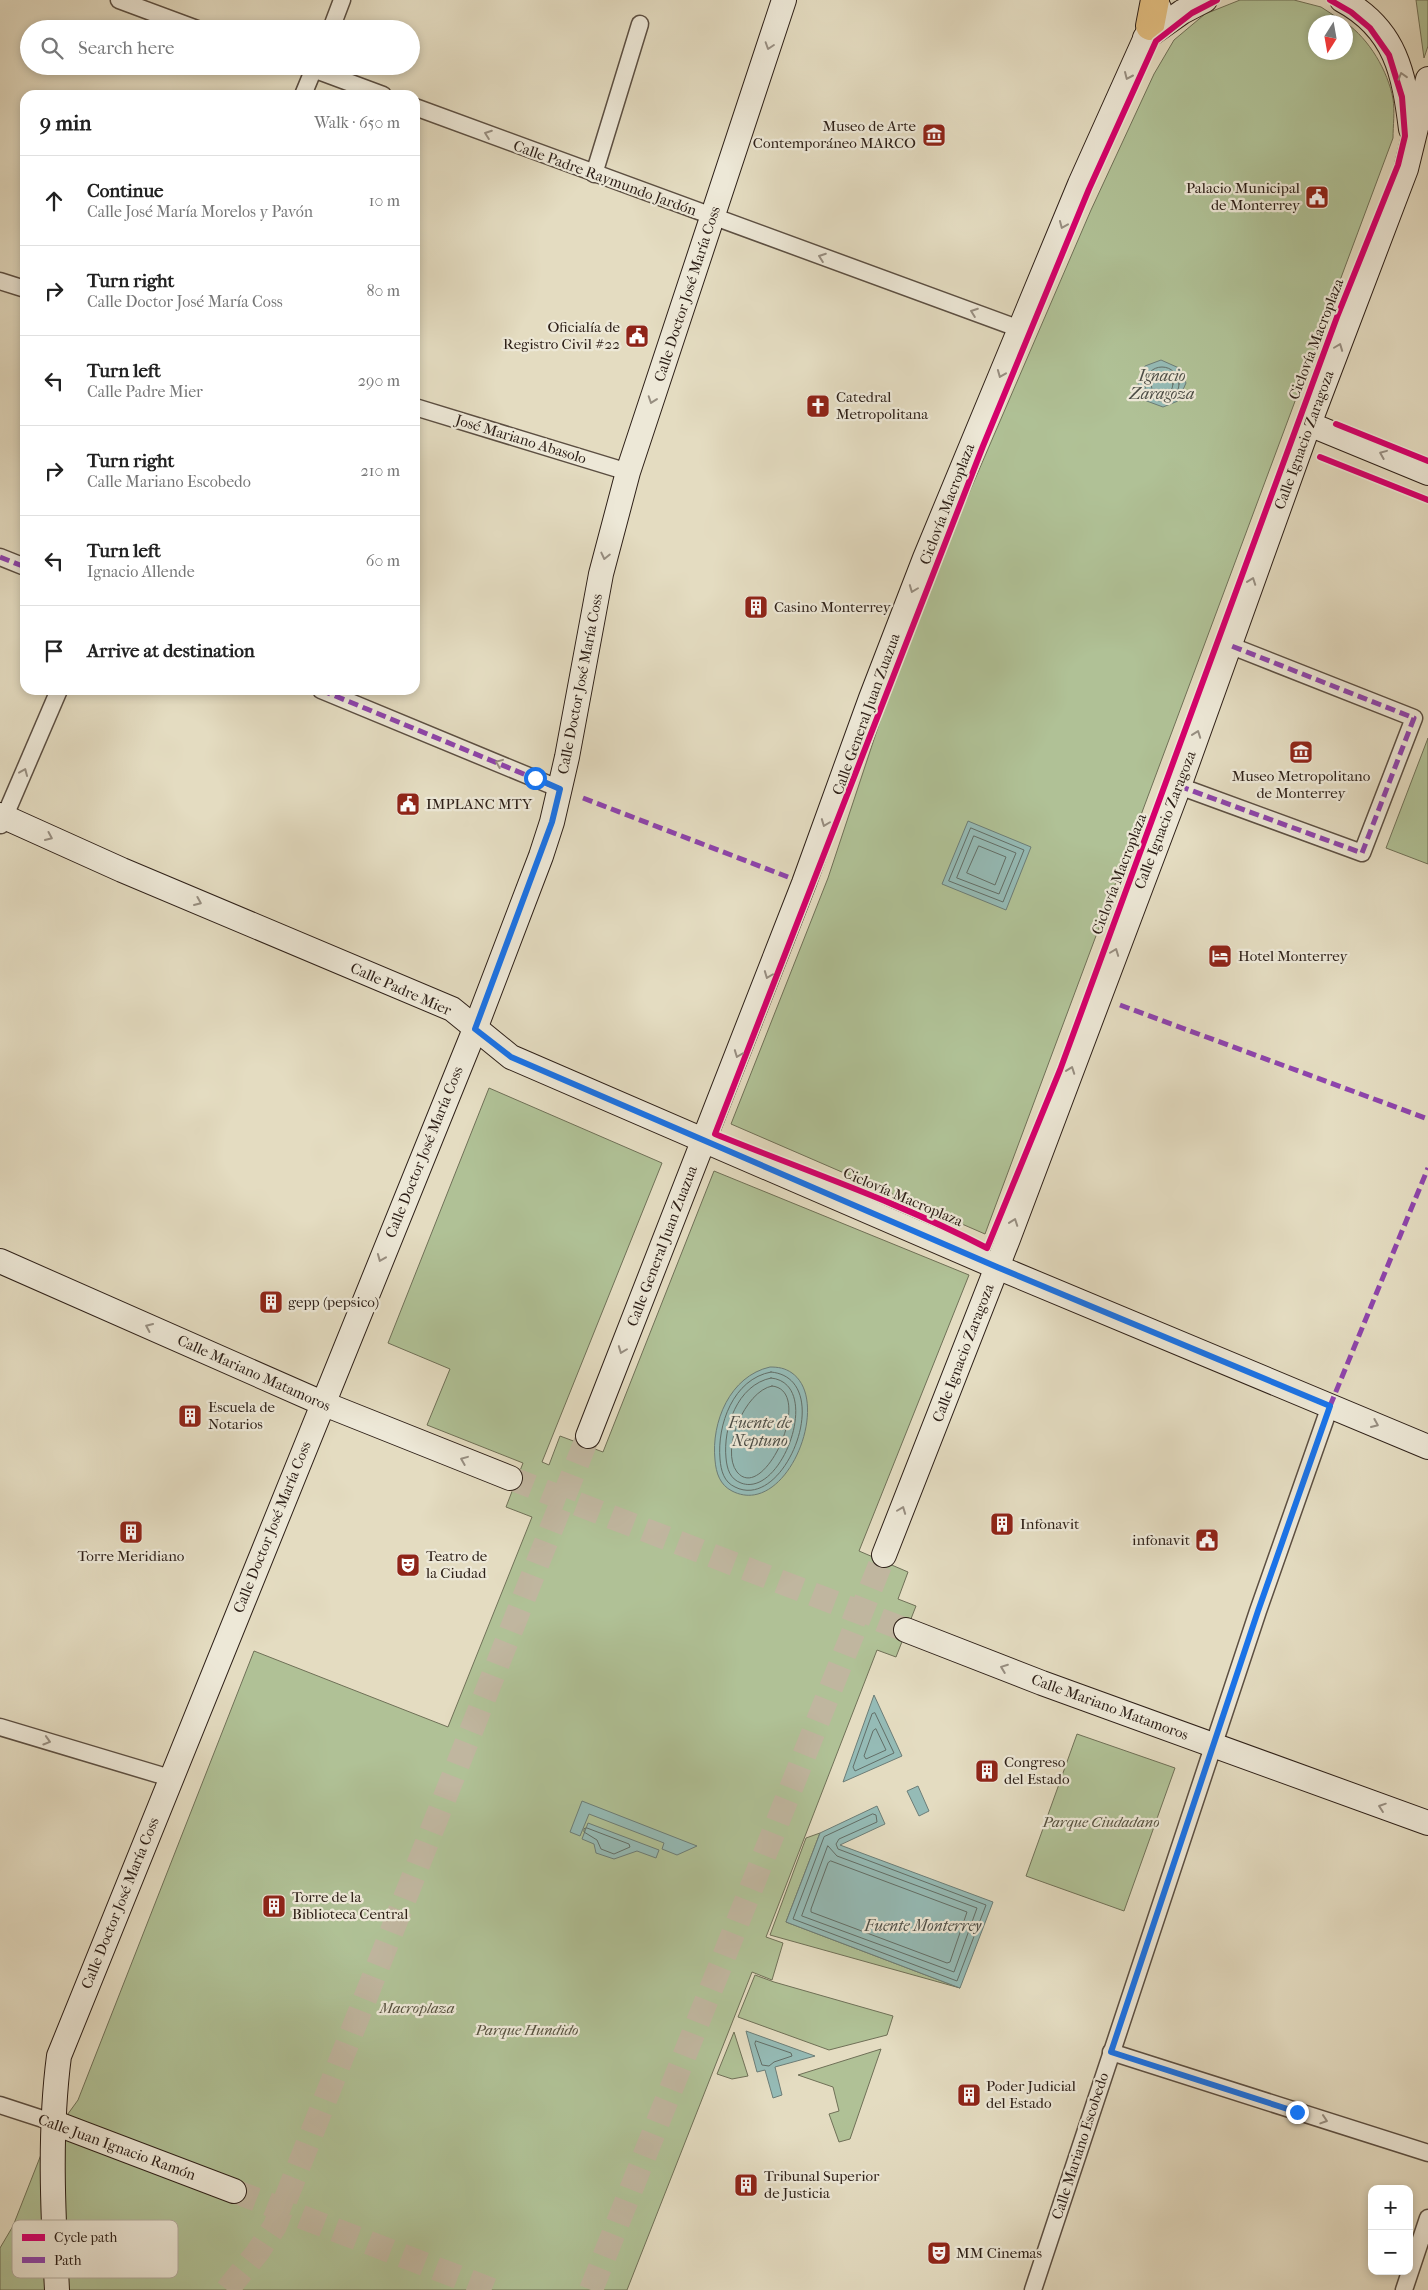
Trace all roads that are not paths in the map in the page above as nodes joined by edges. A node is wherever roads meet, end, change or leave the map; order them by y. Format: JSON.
{"nodes":[{"id":1,"x":119,"y":0,"type":"edge"},
{"id":2,"x":342,"y":0,"type":"edge"},
{"id":3,"x":784,"y":0,"type":"edge"},
{"id":4,"x":1163,"y":0,"type":"edge"},
{"id":5,"x":1205,"y":0,"type":"edge"},
{"id":6,"x":1342,"y":0,"type":"edge"},
{"id":7,"x":173,"y":20,"type":"edge"},
{"id":8,"x":334,"y":20,"type":"edge"},
{"id":9,"x":1150,"y":21,"type":"edge"},
{"id":10,"x":640,"y":24,"type":"dead end"},
{"id":11,"x":309,"y":75,"type":"edge"},
{"id":12,"x":331,"y":75,"type":"edge"},
{"id":13,"x":1428,"y":79,"type":"edge"},
{"id":14,"x":304,"y":90,"type":"edge"},
{"id":15,"x":369,"y":90,"type":"edge"},
{"id":16,"x":420,"y":109,"type":"edge"},
{"id":17,"x":1420,"y":140,"type":"edge"},
{"id":18,"x":594,"y":174,"type":"junction"},
{"id":19,"x":713,"y":218,"type":"junction"},
{"id":20,"x":0,"y":281,"type":"edge"},
{"id":21,"x":20,"y":287,"type":"edge"},
{"id":22,"x":1020,"y":329,"type":"junction"},
{"id":23,"x":420,"y":409,"type":"edge"},
{"id":24,"x":1309,"y":424,"type":"junction"},
{"id":25,"x":628,"y":472,"type":"junction"},
{"id":26,"x":1428,"y":473,"type":"edge"},
{"id":27,"x":0,"y":557,"type":"edge"},
{"id":28,"x":20,"y":565,"type":"edge"},
{"id":29,"x":1229,"y":645,"type":"junction"},
{"id":30,"x":57,"y":695,"type":"edge"},
{"id":31,"x":333,"y":695,"type":"edge"},
{"id":32,"x":1179,"y":786,"type":"junction"},
{"id":33,"x":560,"y":789,"type":"junction"},
{"id":34,"x":2,"y":820,"type":"edge"},
{"id":35,"x":475,"y":1029,"type":"junction"},
{"id":36,"x":703,"y":1141,"type":"junction"},
{"id":37,"x":0,"y":1261,"type":"edge"},
{"id":38,"x":997,"y":1267,"type":"junction"},
{"id":39,"x":322,"y":1404,"type":"junction"},
{"id":40,"x":1330,"y":1406,"type":"junction"},
{"id":41,"x":588,"y":1436,"type":"tunnel mouth"},
{"id":42,"x":1428,"y":1447,"type":"edge"},
{"id":43,"x":510,"y":1478,"type":"tunnel mouth"},
{"id":44,"x":884,"y":1555,"type":"tunnel mouth"},
{"id":45,"x":906,"y":1630,"type":"tunnel mouth"},
{"id":46,"x":0,"y":1727,"type":"edge"},
{"id":47,"x":1214,"y":1744,"type":"junction"},
{"id":48,"x":170,"y":1778,"type":"junction"},
{"id":49,"x":1428,"y":1823,"type":"edge"},
{"id":50,"x":1111,"y":2052,"type":"junction"},
{"id":51,"x":0,"y":2105,"type":"edge"},
{"id":52,"x":55,"y":2123,"type":"junction"},
{"id":53,"x":1428,"y":2153,"type":"edge"},
{"id":54,"x":234,"y":2191,"type":"tunnel mouth"},
{"id":55,"x":1428,"y":2218,"type":"edge"},
{"id":56,"x":55,"y":2220,"type":"edge"},
{"id":57,"x":1033,"y":2290,"type":"edge"},
{"id":58,"x":1404,"y":2290,"type":"edge"}],
"edges":[{"from":1,"to":7,"type":"street"},
{"from":2,"to":8,"type":"street"},
{"from":3,"to":19,"type":"street","name":"Calle Doctor José María Coss","one_way":true},
{"from":4,"to":9,"type":"street","name":"Calle General Juan Zuazua"},
{"from":5,"to":9,"type":"street"},
{"from":17,"to":6,"type":"street","one_way":true},
{"from":9,"to":22,"type":"street","name":"Calle General Juan Zuazua","one_way":true},
{"from":10,"to":18,"type":"street"},
{"from":11,"to":14,"type":"street"},
{"from":12,"to":15,"type":"street"},
{"from":13,"to":17,"type":"street"},
{"from":18,"to":16,"type":"street","name":"Calle Padre Raymundo Jardón","one_way":true},
{"from":24,"to":17,"type":"street","name":"Calle Ignacio Zaragoza","one_way":true},
{"from":18,"to":19,"type":"street","name":"Calle Padre Raymundo Jardón"},
{"from":22,"to":19,"type":"street","name":"Calle Padre Raymundo Jardón","one_way":true},
{"from":19,"to":25,"type":"street","name":"Calle Doctor José María Coss","one_way":true},
{"from":20,"to":21,"type":"street"},
{"from":22,"to":36,"type":"street","name":"Calle General Juan Zuazua","one_way":true},
{"from":23,"to":25,"type":"street","name":"José Mariano Abasolo"},
{"from":26,"to":24,"type":"street","one_way":true},
{"from":29,"to":24,"type":"street","name":"Calle Ignacio Zaragoza","one_way":true},
{"from":25,"to":33,"type":"street","name":"Calle Doctor José María Coss","one_way":true},
{"from":27,"to":28,"type":"street"},
{"from":32,"to":29,"type":"street","name":"Calle Ignacio Zaragoza","one_way":true},
{"from":29,"to":32,"type":"street"},
{"from":34,"to":30,"type":"street","one_way":true},
{"from":33,"to":31,"type":"street","one_way":true},
{"from":38,"to":32,"type":"street","name":"Calle Ignacio Zaragoza","one_way":true},
{"from":33,"to":35,"type":"street","name":"Calle Doctor José María Coss"},
{"from":34,"to":35,"type":"street","name":"Calle Padre Mier","one_way":true},
{"from":35,"to":36,"type":"street","name":"Calle Padre Mier"},
{"from":35,"to":39,"type":"street","name":"Calle Doctor José María Coss","one_way":true},
{"from":36,"to":38,"type":"street","name":"Calle Padre Mier"},
{"from":36,"to":41,"type":"street","name":"Calle General Juan Zuazua","one_way":true},
{"from":39,"to":37,"type":"street","name":"Calle Mariano Matamoros","one_way":true},
{"from":38,"to":40,"type":"street","name":"Calle Padre Mier"},
{"from":44,"to":38,"type":"street","name":"Calle Ignacio Zaragoza","one_way":true},
{"from":43,"to":39,"type":"street","name":"Calle Mariano Matamoros","one_way":true},
{"from":39,"to":48,"type":"street","name":"Calle Doctor José María Coss"},
{"from":40,"to":42,"type":"street","name":"Calle Padre Mier","one_way":true},
{"from":40,"to":47,"type":"street","name":"Calle Mariano Escobedo"},
{"from":47,"to":45,"type":"street","name":"Calle Mariano Matamoros","one_way":true},
{"from":46,"to":48,"type":"street","one_way":true},
{"from":49,"to":47,"type":"street","name":"Calle Mariano Matamoros","one_way":true},
{"from":47,"to":50,"type":"street","name":"Calle Mariano Escobedo"},
{"from":48,"to":52,"type":"street","name":"Calle Doctor José María Coss"},
{"from":50,"to":53,"type":"street","one_way":true},
{"from":50,"to":57,"type":"street","name":"Calle Mariano Escobedo"},
{"from":51,"to":52,"type":"street","name":"Calle Juan Ignacio Ramón"},
{"from":52,"to":54,"type":"street","name":"Calle Juan Ignacio Ramón"},
{"from":52,"to":56,"type":"street","name":"Calle Doctor José María Coss"},
{"from":55,"to":58,"type":"street"}]}
